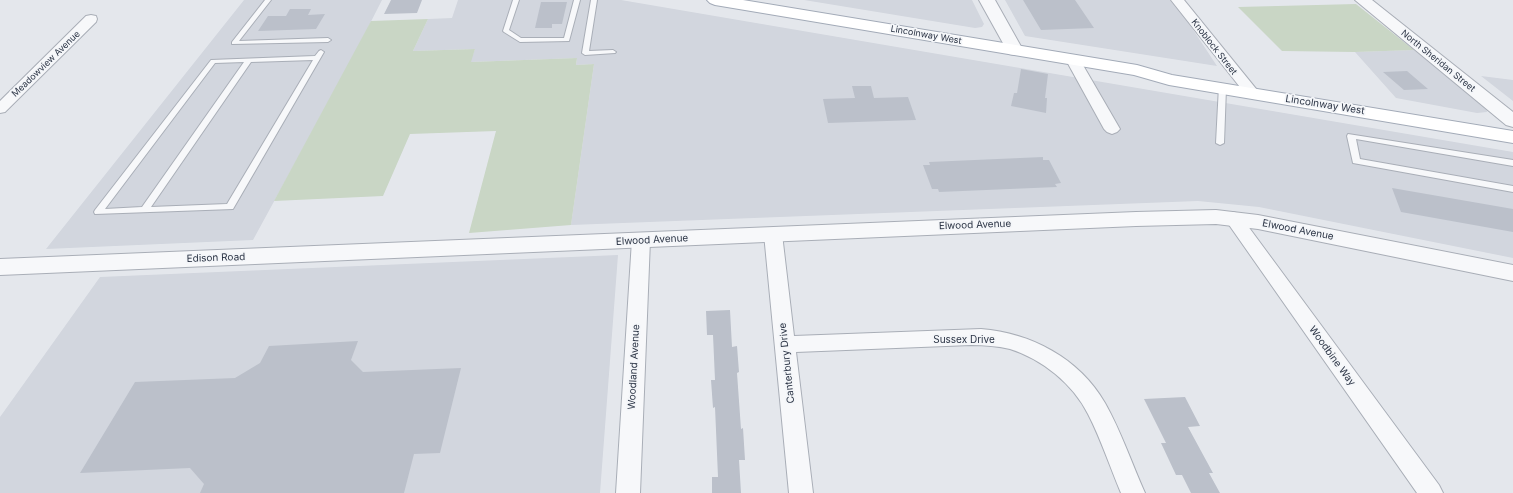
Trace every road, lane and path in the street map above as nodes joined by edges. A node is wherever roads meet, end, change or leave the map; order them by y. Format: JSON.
{"nodes":[{"id":1,"x":268,"y":0,"type":"edge"},
{"id":2,"x":516,"y":0,"type":"edge"},
{"id":3,"x":577,"y":0,"type":"edge"},
{"id":4,"x":594,"y":0,"type":"edge"},
{"id":5,"x":715,"y":0,"type":"edge"},
{"id":6,"x":987,"y":0,"type":"edge"},
{"id":7,"x":1177,"y":0,"type":"edge"},
{"id":8,"x":1363,"y":0,"type":"edge"},
{"id":9,"x":91,"y":20,"type":"dead end"},
{"id":10,"x":328,"y":40,"type":"dead end"},
{"id":11,"x":1014,"y":50,"type":"junction"},
{"id":12,"x":613,"y":52,"type":"dead end"},
{"id":13,"x":249,"y":60,"type":"junction"},
{"id":14,"x":1073,"y":60,"type":"junction"},
{"id":15,"x":1137,"y":70,"type":"junction"},
{"id":16,"x":1247,"y":87,"type":"junction"},
{"id":17,"x":1222,"y":88,"type":"junction"},
{"id":18,"x":0,"y":109,"type":"edge"},
{"id":19,"x":1513,"y":121,"type":"edge"},
{"id":20,"x":1513,"y":125,"type":"edge"},
{"id":21,"x":1112,"y":129,"type":"dead end"},
{"id":22,"x":1513,"y":137,"type":"edge"},
{"id":23,"x":1220,"y":143,"type":"dead end"},
{"id":24,"x":1513,"y":163,"type":"edge"},
{"id":25,"x":1513,"y":189,"type":"edge"},
{"id":26,"x":145,"y":210,"type":"junction"},
{"id":27,"x":1233,"y":218,"type":"junction"},
{"id":28,"x":773,"y":234,"type":"junction"},
{"id":29,"x":641,"y":240,"type":"junction"},
{"id":30,"x":432,"y":249,"type":"joint"},
{"id":31,"x":0,"y":267,"type":"edge"},
{"id":32,"x":1512,"y":275,"type":"edge"},
{"id":33,"x":784,"y":344,"type":"junction"},
{"id":34,"x":628,"y":493,"type":"edge"},
{"id":35,"x":801,"y":493,"type":"edge"},
{"id":36,"x":1133,"y":493,"type":"edge"},
{"id":37,"x":1431,"y":493,"type":"edge"}],
"edges":[{"from":1,"to":10,"type":"lane"},
{"from":2,"to":3,"type":"lane"},
{"from":4,"to":12,"type":"lane"},
{"from":5,"to":11,"type":"main road","name":"Lincolnway West"},
{"from":6,"to":11,"type":"street"},
{"from":7,"to":16,"type":"street","name":"Knoblock Street"},
{"from":8,"to":19,"type":"street","name":"North Sheridan Street"},
{"from":9,"to":18,"type":"street","name":"Meadowview Avenue"},
{"from":11,"to":14,"type":"main road","name":"Lincolnway West"},
{"from":13,"to":26,"type":"lane"},
{"from":13,"to":26,"type":"lane"},
{"from":13,"to":26,"type":"lane"},
{"from":14,"to":15,"type":"main road","name":"Lincolnway West"},
{"from":14,"to":21,"type":"street"},
{"from":15,"to":16,"type":"main road","name":"Lincolnway West"},
{"from":15,"to":17,"type":"main road","name":"Lincolnway West"},
{"from":16,"to":17,"type":"main road","name":"Lincolnway West"},
{"from":16,"to":20,"type":"main road","name":"Lincolnway West"},
{"from":16,"to":22,"type":"main road","name":"Lincolnway West"},
{"from":17,"to":23,"type":"lane"},
{"from":24,"to":25,"type":"lane"},
{"from":27,"to":28,"type":"street","name":"Elwood Avenue"},
{"from":27,"to":32,"type":"street","name":"Elwood Avenue"},
{"from":27,"to":37,"type":"street","name":"Woodbine Way"},
{"from":28,"to":29,"type":"street","name":"Elwood Avenue"},
{"from":28,"to":33,"type":"street","name":"Canterbury Drive"},
{"from":29,"to":30,"type":"street","name":"Elwood Avenue"},
{"from":29,"to":34,"type":"street","name":"Woodland Avenue"},
{"from":30,"to":31,"type":"street","name":"Edison Road"},
{"from":33,"to":35,"type":"street","name":"Canterbury Drive"},
{"from":33,"to":36,"type":"street","name":"Sussex Drive"}]}
